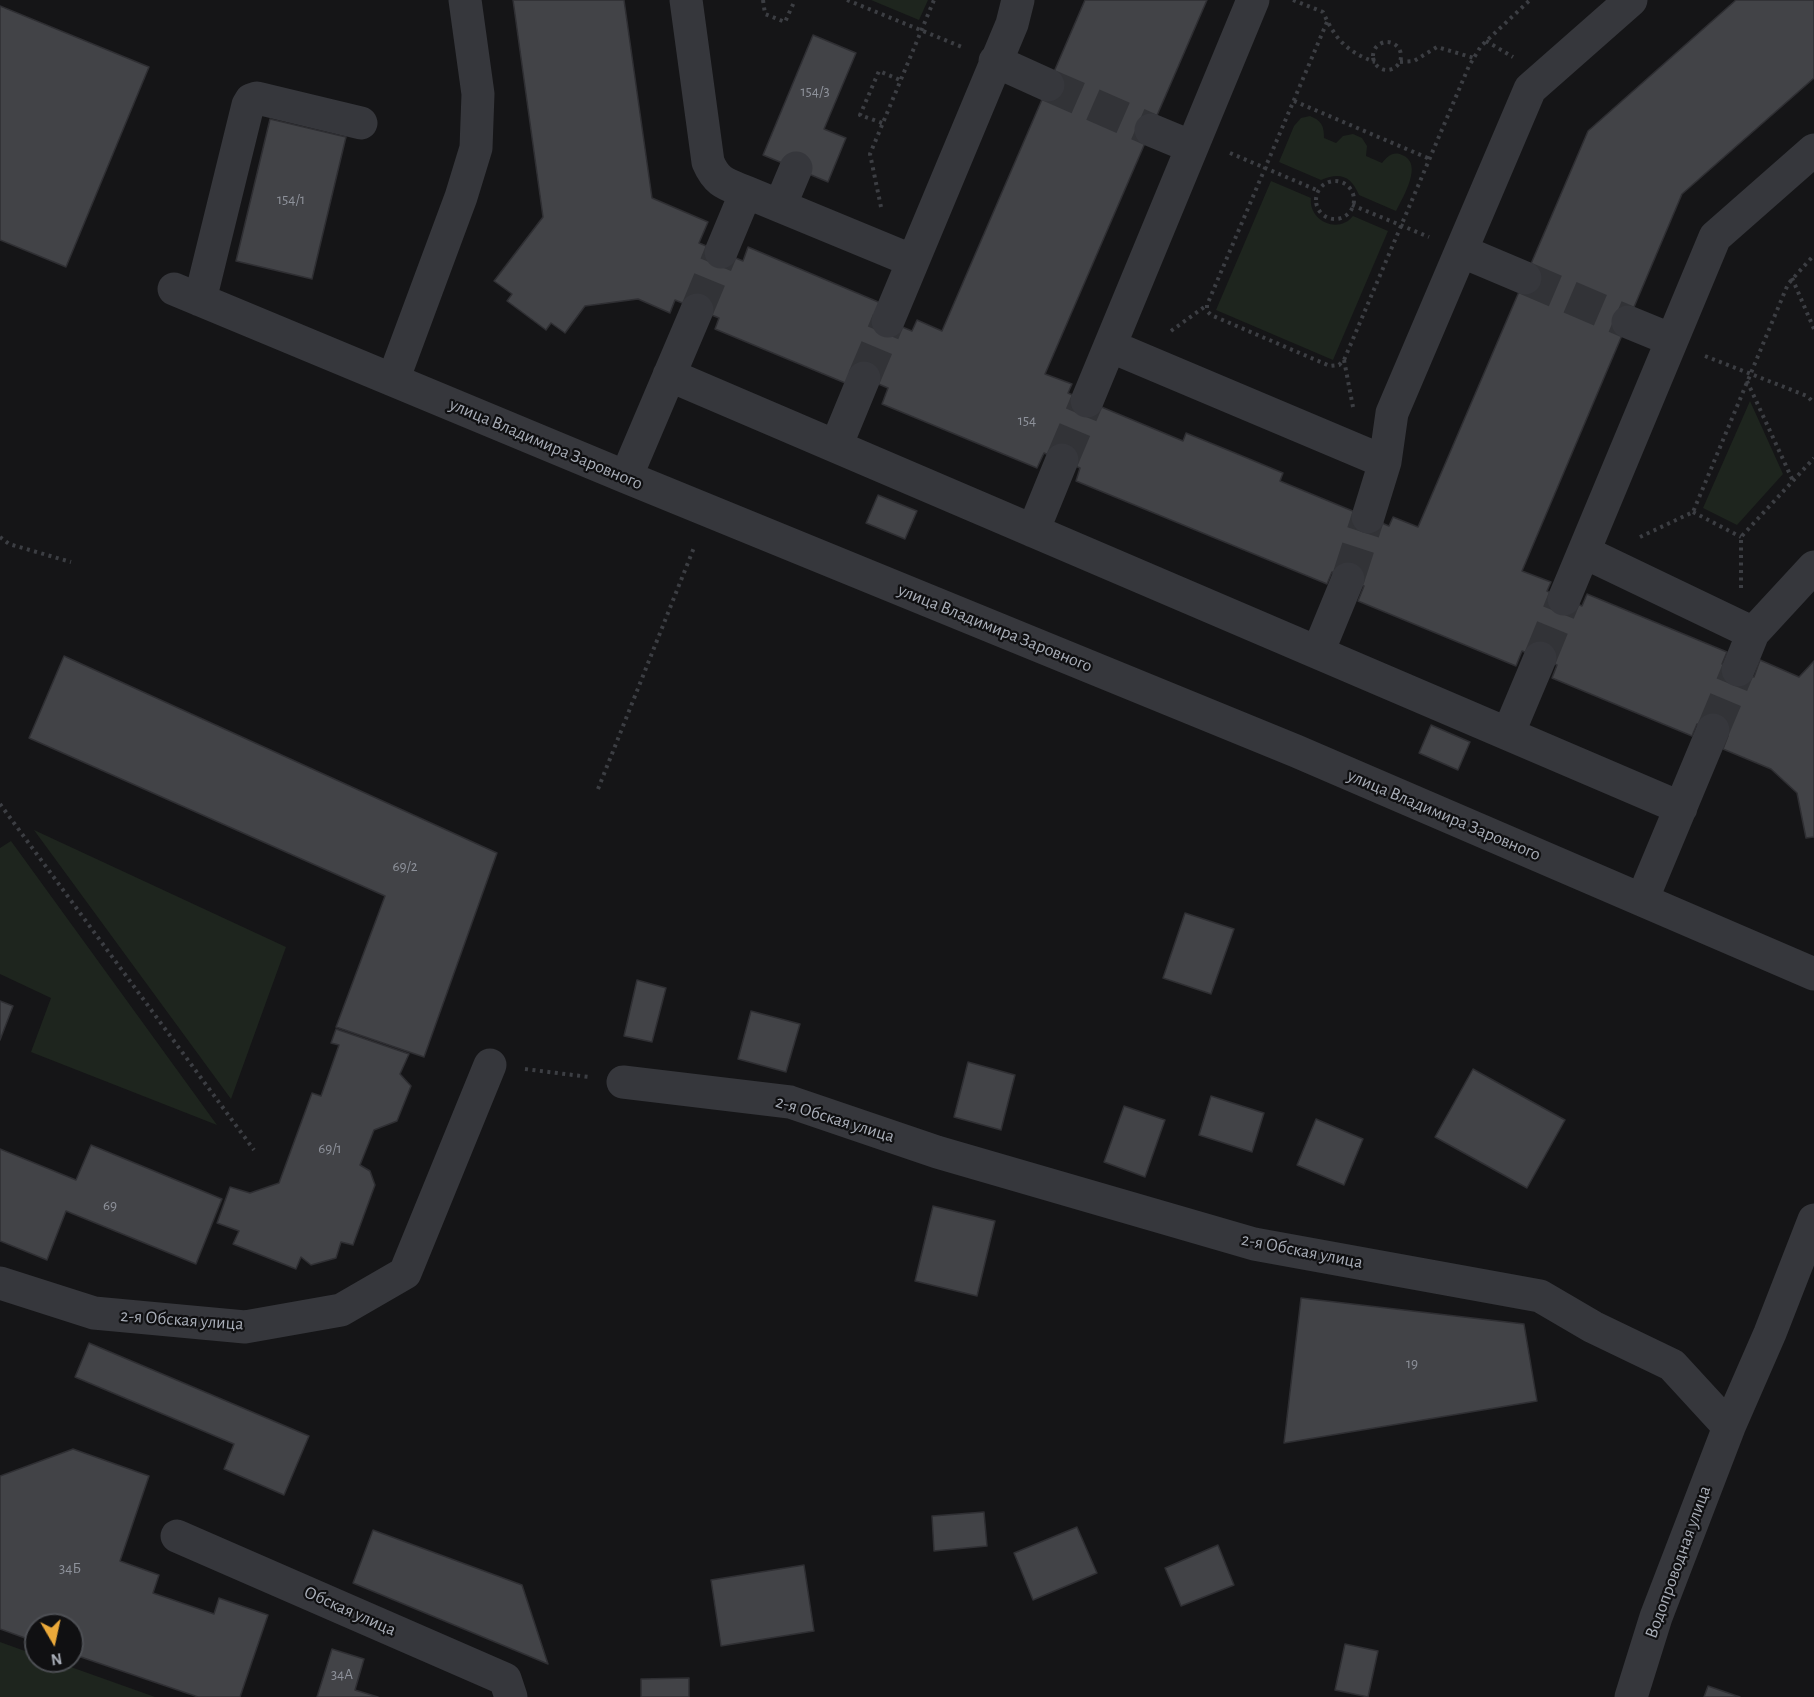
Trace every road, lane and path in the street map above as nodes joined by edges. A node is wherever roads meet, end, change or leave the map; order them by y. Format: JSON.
{"nodes":[{"id":1,"x":465,"y":0,"type":"edge"},
{"id":2,"x":686,"y":0,"type":"edge"},
{"id":3,"x":763,"y":0,"type":"edge"},
{"id":4,"x":795,"y":0,"type":"edge"},
{"id":5,"x":847,"y":0,"type":"edge"},
{"id":6,"x":933,"y":0,"type":"edge"},
{"id":7,"x":1018,"y":0,"type":"edge"},
{"id":8,"x":1253,"y":0,"type":"edge"},
{"id":9,"x":1293,"y":0,"type":"edge"},
{"id":10,"x":1530,"y":0,"type":"edge"},
{"id":11,"x":1631,"y":0,"type":"edge"},
{"id":12,"x":1327,"y":22,"type":"junction"},
{"id":13,"x":921,"y":30,"type":"junction"},
{"id":14,"x":1474,"y":58,"type":"junction"},
{"id":15,"x":995,"y":62,"type":"junction"},
{"id":16,"x":1375,"y":62,"type":"junction"},
{"id":17,"x":1400,"y":63,"type":"junction"},
{"id":18,"x":900,"y":80,"type":"junction"},
{"id":19,"x":1048,"y":85,"type":"tunnel mouth"},
{"id":20,"x":1294,"y":101,"type":"junction"},
{"id":21,"x":362,"y":123,"type":"dead end"},
{"id":22,"x":882,"y":123,"type":"junction"},
{"id":23,"x":1151,"y":130,"type":"tunnel mouth"},
{"id":24,"x":1194,"y":143,"type":"junction"},
{"id":25,"x":1814,"y":150,"type":"edge"},
{"id":26,"x":1430,"y":159,"type":"junction"},
{"id":27,"x":796,"y":168,"type":"dead end"},
{"id":28,"x":1266,"y":168,"type":"junction"},
{"id":29,"x":1319,"y":191,"type":"junction"},
{"id":30,"x":746,"y":192,"type":"junction"},
{"id":31,"x":1352,"y":205,"type":"junction"},
{"id":32,"x":780,"y":206,"type":"junction"},
{"id":33,"x":1401,"y":225,"type":"junction"},
{"id":34,"x":1461,"y":250,"type":"junction"},
{"id":35,"x":721,"y":252,"type":"tunnel mouth"},
{"id":36,"x":1814,"y":255,"type":"edge"},
{"id":37,"x":902,"y":256,"type":"junction"},
{"id":38,"x":1525,"y":278,"type":"tunnel mouth"},
{"id":39,"x":1792,"y":278,"type":"junction"},
{"id":40,"x":697,"y":310,"type":"tunnel mouth"},
{"id":41,"x":888,"y":321,"type":"tunnel mouth"},
{"id":42,"x":1628,"y":322,"type":"tunnel mouth"},
{"id":43,"x":1814,"y":329,"type":"edge"},
{"id":44,"x":1671,"y":341,"type":"junction"},
{"id":45,"x":1110,"y":346,"type":"junction"},
{"id":46,"x":1750,"y":374,"type":"junction"},
{"id":47,"x":669,"y":375,"type":"junction"},
{"id":48,"x":864,"y":378,"type":"tunnel mouth"},
{"id":49,"x":393,"y":380,"type":"junction"},
{"id":50,"x":1747,"y":381,"type":"junction"},
{"id":51,"x":1087,"y":401,"type":"tunnel mouth"},
{"id":52,"x":1814,"y":403,"type":"edge"},
{"id":53,"x":836,"y":446,"type":"junction"},
{"id":54,"x":1814,"y":458,"type":"edge"},
{"id":55,"x":1062,"y":460,"type":"tunnel mouth"},
{"id":56,"x":1385,"y":462,"type":"junction"},
{"id":57,"x":626,"y":477,"type":"junction"},
{"id":58,"x":1793,"y":482,"type":"junction"},
{"id":59,"x":709,"y":511,"type":"junction"},
{"id":60,"x":1692,"y":512,"type":"junction"},
{"id":61,"x":1368,"y":517,"type":"tunnel mouth"},
{"id":62,"x":1033,"y":531,"type":"junction"},
{"id":63,"x":0,"y":537,"type":"edge"},
{"id":64,"x":1741,"y":537,"type":"junction"},
{"id":65,"x":1591,"y":555,"type":"junction"},
{"id":66,"x":71,"y":562,"type":"dead end"},
{"id":67,"x":1814,"y":567,"type":"edge"},
{"id":68,"x":1348,"y":579,"type":"tunnel mouth"},
{"id":69,"x":1564,"y":598,"type":"tunnel mouth"},
{"id":70,"x":1747,"y":630,"type":"junction"},
{"id":71,"x":1317,"y":652,"type":"junction"},
{"id":72,"x":1540,"y":658,"type":"tunnel mouth"},
{"id":73,"x":1738,"y":670,"type":"tunnel mouth"},
{"id":74,"x":1713,"y":730,"type":"tunnel mouth"},
{"id":75,"x":1508,"y":734,"type":"junction"},
{"id":76,"x":598,"y":789,"type":"dead end"},
{"id":77,"x":0,"y":804,"type":"edge"},
{"id":78,"x":1681,"y":808,"type":"junction"},
{"id":79,"x":1642,"y":900,"type":"junction"},
{"id":80,"x":1814,"y":974,"type":"edge"},
{"id":81,"x":490,"y":1065,"type":"joint"},
{"id":82,"x":623,"y":1082,"type":"joint"},
{"id":83,"x":254,"y":1150,"type":"dead end"},
{"id":84,"x":1814,"y":1220,"type":"edge"},
{"id":85,"x":0,"y":1283,"type":"edge"},
{"id":86,"x":1729,"y":1427,"type":"junction"},
{"id":87,"x":177,"y":1536,"type":"dead end"},
{"id":88,"x":511,"y":1697,"type":"edge"},
{"id":89,"x":1631,"y":1697,"type":"edge"}],
"edges":[{"from":1,"to":49,"type":"street"},
{"from":2,"to":30,"type":"street"},
{"from":3,"to":4,"type":"path"},
{"from":5,"to":13,"type":"path"},
{"from":6,"to":13,"type":"path"},
{"from":7,"to":15,"type":"street"},
{"from":8,"to":24,"type":"street"},
{"from":9,"to":12,"type":"path"},
{"from":10,"to":14,"type":"path"},
{"from":11,"to":34,"type":"street"},
{"from":12,"to":16,"type":"path"},
{"from":12,"to":20,"type":"path"},
{"from":13,"to":15,"type":"path"},
{"from":13,"to":18,"type":"path"},
{"from":14,"to":17,"type":"path"},
{"from":14,"to":26,"type":"path"},
{"from":15,"to":19,"type":"street"},
{"from":15,"to":37,"type":"street"},
{"from":16,"to":17,"type":"path"},
{"from":16,"to":17,"type":"path"},
{"from":18,"to":22,"type":"path"},
{"from":18,"to":22,"type":"path"},
{"from":20,"to":26,"type":"path"},
{"from":20,"to":28,"type":"path"},
{"from":21,"to":49,"type":"street","name":"улица Владимира Заровного"},
{"from":22,"to":37,"type":"path"},
{"from":23,"to":24,"type":"street"},
{"from":24,"to":28,"type":"path"},
{"from":24,"to":45,"type":"street"},
{"from":25,"to":44,"type":"street"},
{"from":26,"to":33,"type":"path"},
{"from":27,"to":32,"type":"street"},
{"from":28,"to":29,"type":"path"},
{"from":28,"to":33,"type":"path"},
{"from":29,"to":31,"type":"path"},
{"from":29,"to":31,"type":"path"},
{"from":30,"to":32,"type":"street"},
{"from":30,"to":35,"type":"street"},
{"from":31,"to":33,"type":"path"},
{"from":32,"to":37,"type":"street"},
{"from":33,"to":34,"type":"path"},
{"from":34,"to":38,"type":"street"},
{"from":34,"to":56,"type":"street"},
{"from":36,"to":39,"type":"path"},
{"from":37,"to":41,"type":"street"},
{"from":39,"to":43,"type":"path"},
{"from":39,"to":46,"type":"path"},
{"from":40,"to":47,"type":"street"},
{"from":42,"to":44,"type":"street"},
{"from":44,"to":46,"type":"path"},
{"from":44,"to":65,"type":"street"},
{"from":45,"to":51,"type":"street"},
{"from":45,"to":56,"type":"street"},
{"from":46,"to":50,"type":"path"},
{"from":46,"to":52,"type":"path"},
{"from":47,"to":53,"type":"street"},
{"from":47,"to":57,"type":"street"},
{"from":48,"to":53,"type":"street"},
{"from":49,"to":57,"type":"street","name":"улица Владимира Заровного"},
{"from":50,"to":58,"type":"path"},
{"from":50,"to":60,"type":"path"},
{"from":53,"to":62,"type":"street"},
{"from":54,"to":58,"type":"path"},
{"from":55,"to":62,"type":"street"},
{"from":56,"to":61,"type":"street"},
{"from":57,"to":59,"type":"street","name":"улица Владимира Заровного"},
{"from":58,"to":64,"type":"path"},
{"from":59,"to":76,"type":"path"},
{"from":59,"to":79,"type":"street","name":"улица Владимира Заровного"},
{"from":60,"to":64,"type":"path"},
{"from":60,"to":65,"type":"path"},
{"from":62,"to":71,"type":"street"},
{"from":63,"to":66,"type":"path"},
{"from":64,"to":70,"type":"path"},
{"from":65,"to":69,"type":"street"},
{"from":65,"to":70,"type":"street"},
{"from":67,"to":70,"type":"street"},
{"from":68,"to":71,"type":"street"},
{"from":70,"to":73,"type":"street"},
{"from":71,"to":75,"type":"street"},
{"from":72,"to":75,"type":"street"},
{"from":74,"to":78,"type":"street"},
{"from":75,"to":78,"type":"street"},
{"from":77,"to":83,"type":"path"},
{"from":78,"to":79,"type":"street"},
{"from":79,"to":80,"type":"street","name":"улица Владимира Заровного"},
{"from":81,"to":82,"type":"path"},
{"from":81,"to":85,"type":"street","name":"2-я Обская улица"},
{"from":82,"to":86,"type":"street","name":"2-я Обская улица"},
{"from":84,"to":86,"type":"street"},
{"from":86,"to":89,"type":"street","name":"Водопроводная улица"},
{"from":87,"to":88,"type":"street","name":"Обская улица"}]}
